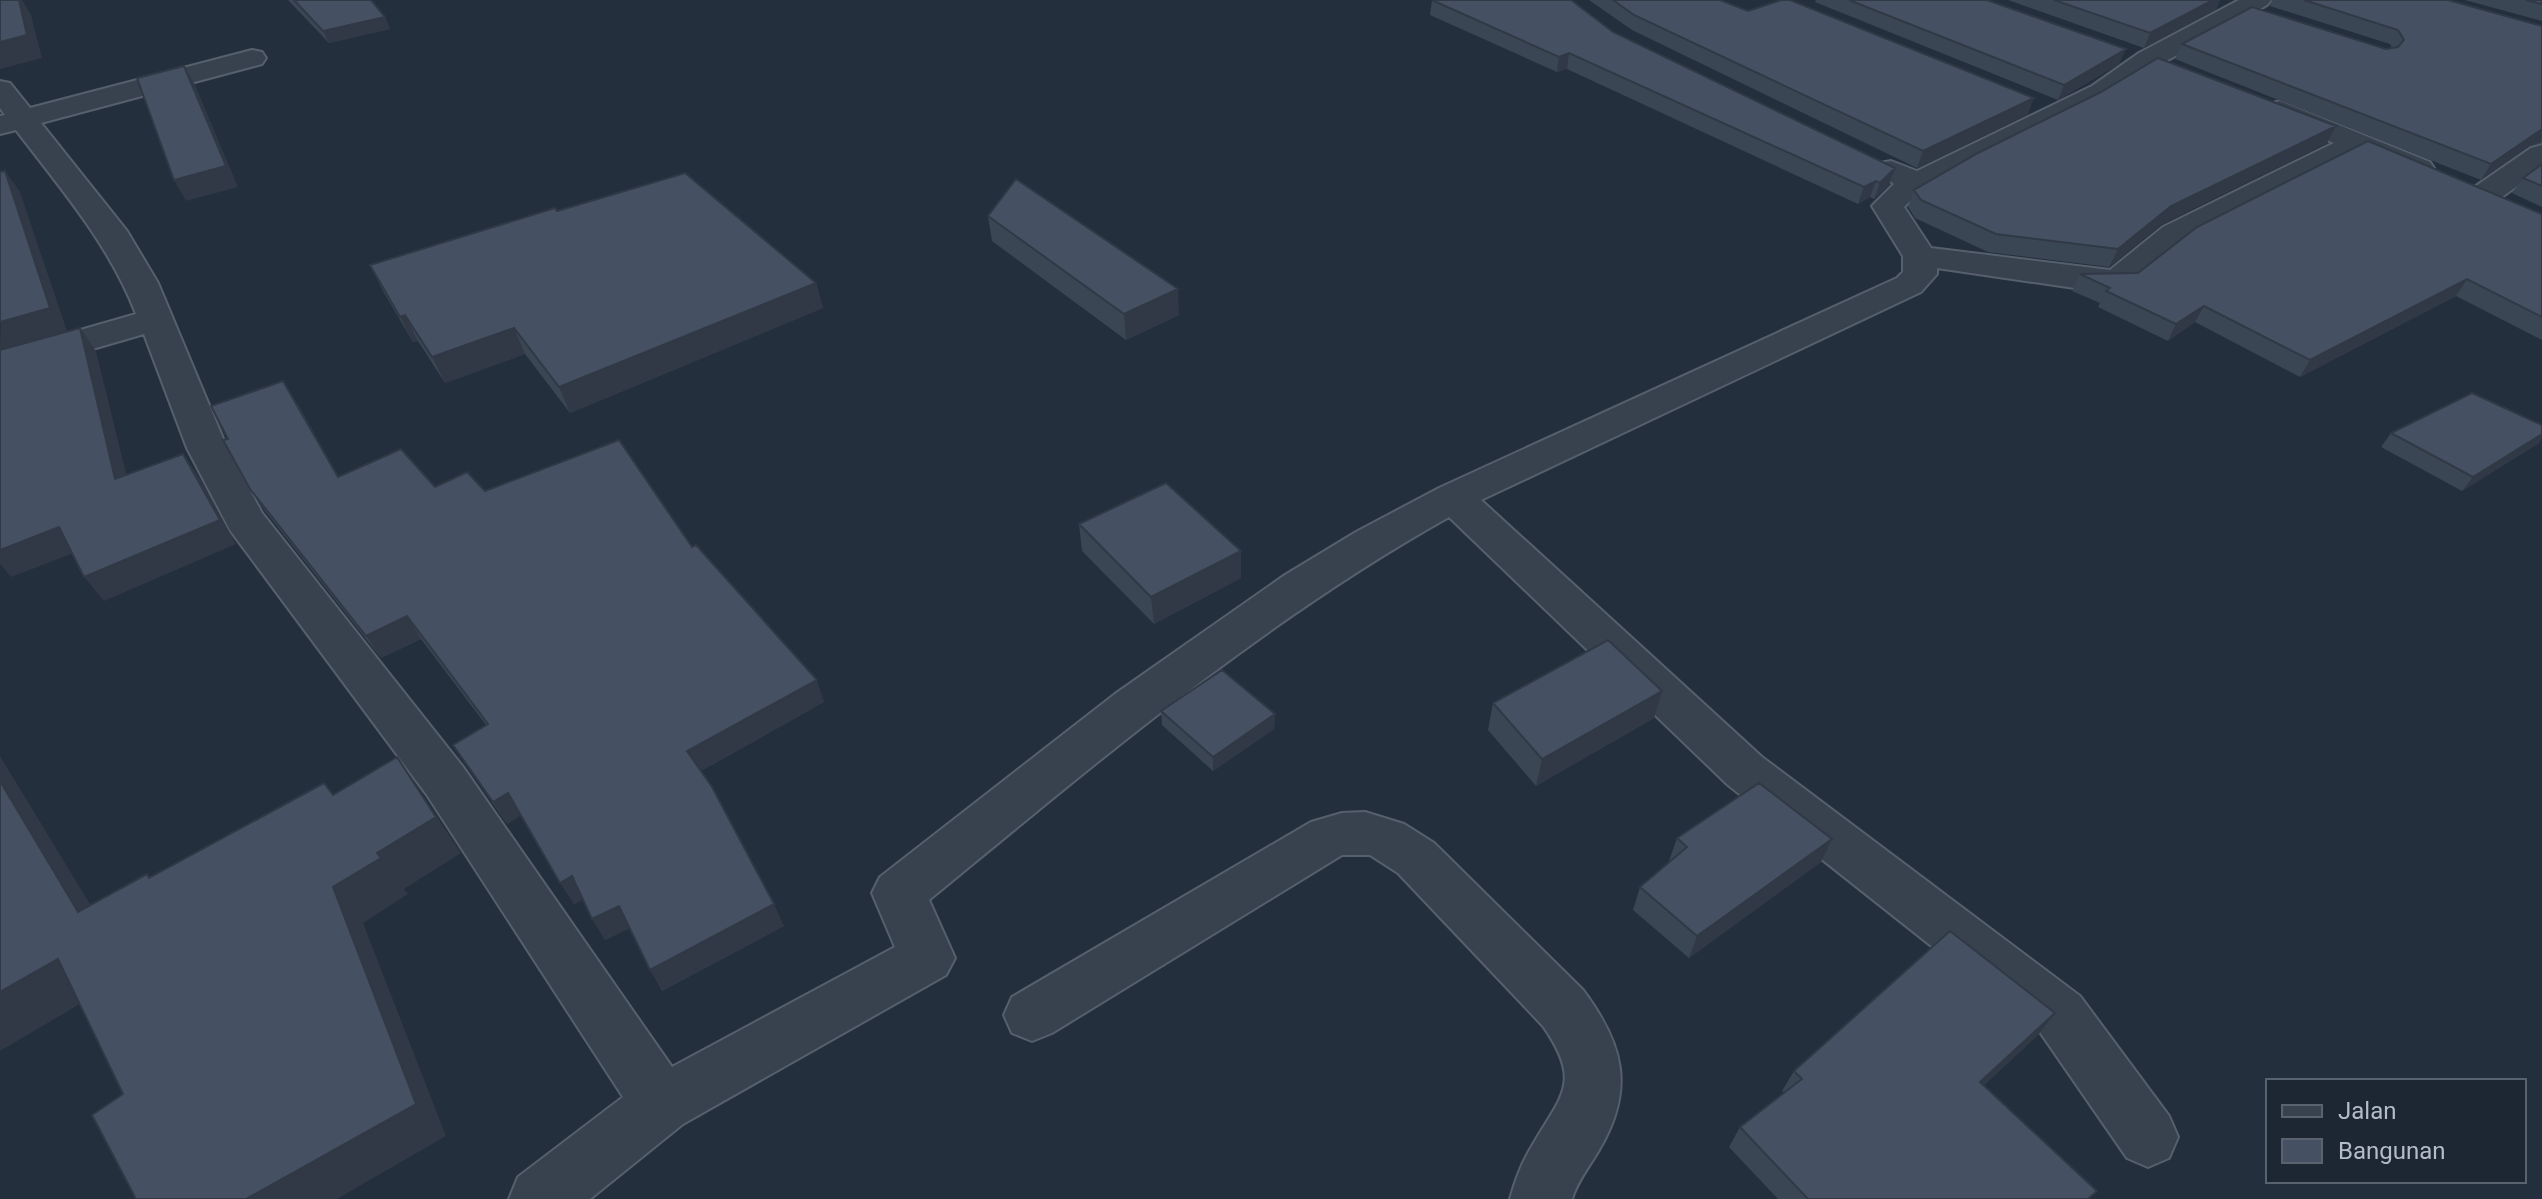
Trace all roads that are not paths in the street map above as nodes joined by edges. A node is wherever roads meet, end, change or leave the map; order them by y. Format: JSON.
{"nodes":[{"id":1,"x":2238,"y":3,"type":"edge"},
{"id":2,"x":2282,"y":22,"type":"edge"},
{"id":3,"x":2120,"y":49,"type":"edge"},
{"id":4,"x":252,"y":58,"type":"dead end"},
{"id":5,"x":2149,"y":59,"type":"junction"},
{"id":6,"x":2177,"y":70,"type":"edge"},
{"id":7,"x":2259,"y":102,"type":"edge"},
{"id":8,"x":2032,"y":103,"type":"edge"},
{"id":9,"x":8,"y":111,"type":"edge"},
{"id":10,"x":2061,"y":114,"type":"junction"},
{"id":11,"x":2359,"y":142,"type":"junction"},
{"id":12,"x":2542,"y":154,"type":"edge"},
{"id":13,"x":1863,"y":156,"type":"edge"},
{"id":14,"x":1917,"y":183,"type":"junction"},
{"id":15,"x":2461,"y":185,"type":"junction"},
{"id":16,"x":2519,"y":211,"type":"edge"},
{"id":17,"x":1920,"y":256,"type":"junction"},
{"id":18,"x":158,"y":319,"type":"junction"},
{"id":19,"x":0,"y":365,"type":"edge"},
{"id":20,"x":1453,"y":497,"type":"junction"},
{"id":21,"x":1032,"y":1015,"type":"dead end"},
{"id":22,"x":662,"y":1104,"type":"junction"},
{"id":23,"x":2148,"y":1137,"type":"dead end"},
{"id":24,"x":540,"y":1199,"type":"edge"},
{"id":25,"x":1541,"y":1199,"type":"edge"}],
"edges":[{"from":1,"to":2,"type":"street"},
{"from":1,"to":5,"type":"street"},
{"from":3,"to":5,"type":"street"},
{"from":4,"to":9,"type":"street"},
{"from":5,"to":6,"type":"street"},
{"from":5,"to":10,"type":"street"},
{"from":7,"to":11,"type":"street"},
{"from":8,"to":10,"type":"street"},
{"from":9,"to":18,"type":"street"},
{"from":10,"to":14,"type":"street"},
{"from":11,"to":15,"type":"street"},
{"from":11,"to":17,"type":"street"},
{"from":12,"to":15,"type":"street"},
{"from":13,"to":14,"type":"street"},
{"from":14,"to":17,"type":"street"},
{"from":15,"to":16,"type":"street"},
{"from":17,"to":20,"type":"street"},
{"from":18,"to":19,"type":"street"},
{"from":18,"to":22,"type":"street"},
{"from":20,"to":22,"type":"street"},
{"from":20,"to":23,"type":"street"},
{"from":21,"to":25,"type":"street"},
{"from":22,"to":24,"type":"street"}]}
